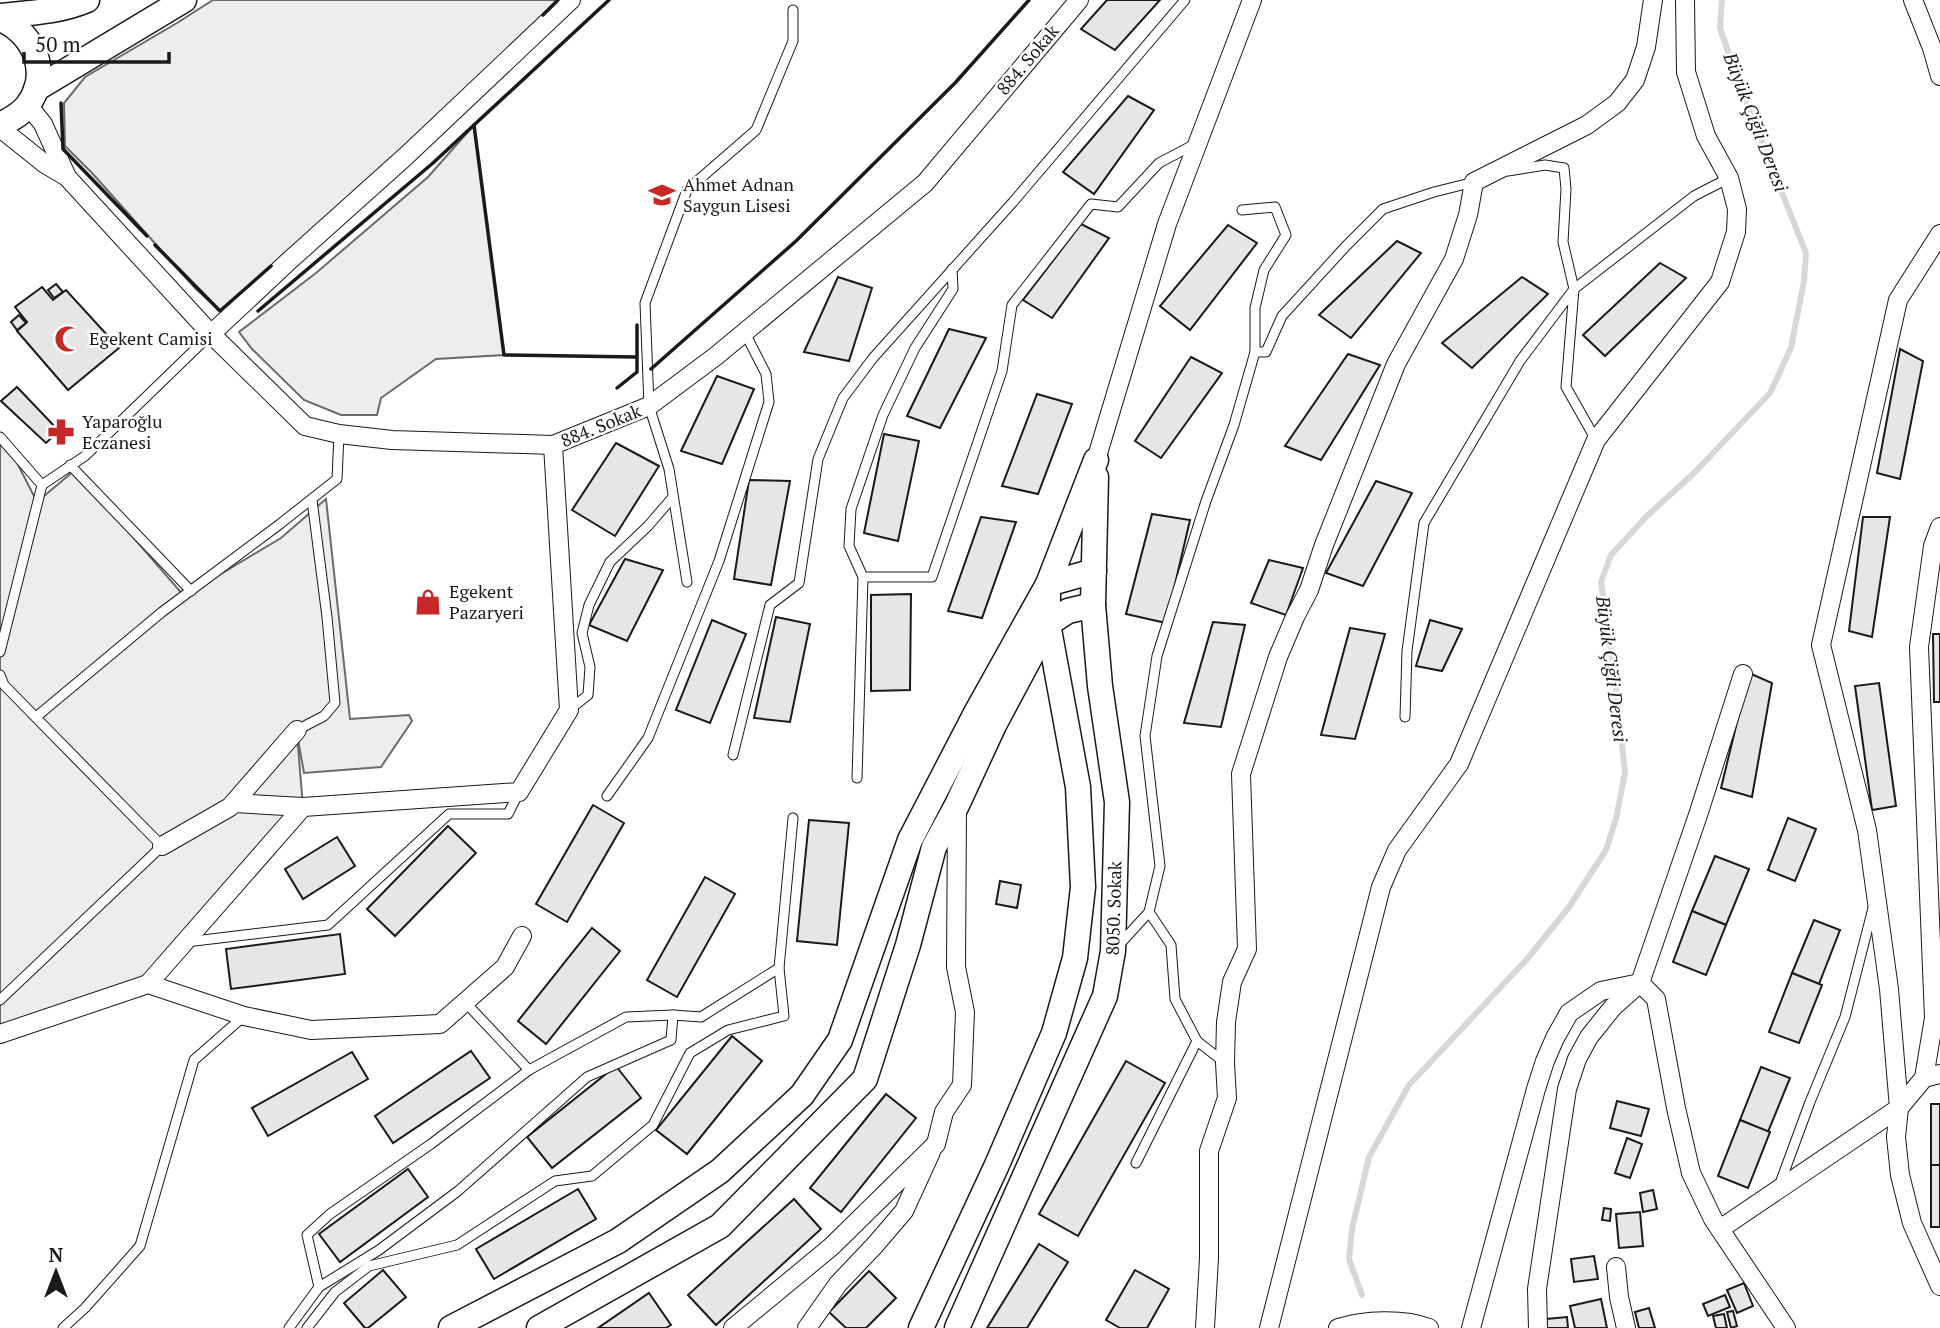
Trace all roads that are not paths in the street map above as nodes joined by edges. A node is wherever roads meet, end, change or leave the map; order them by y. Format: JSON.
{"nodes":[{"id":1,"x":87,"y":0,"type":"edge"},
{"id":2,"x":184,"y":0,"type":"edge"},
{"id":3,"x":571,"y":0,"type":"edge"},
{"id":4,"x":1079,"y":0,"type":"edge"},
{"id":5,"x":1185,"y":0,"type":"edge"},
{"id":6,"x":1252,"y":0,"type":"edge"},
{"id":7,"x":1653,"y":0,"type":"edge"},
{"id":8,"x":1685,"y":0,"type":"edge"},
{"id":9,"x":1913,"y":0,"type":"edge"},
{"id":10,"x":793,"y":10,"type":"dead end"},
{"id":11,"x":0,"y":17,"type":"edge"},
{"id":12,"x":1940,"y":76,"type":"edge"},
{"id":13,"x":32,"y":97,"type":"junction"},
{"id":14,"x":0,"y":126,"type":"edge"},
{"id":15,"x":1198,"y":142,"type":"junction"},
{"id":16,"x":67,"y":177,"type":"junction"},
{"id":17,"x":1729,"y":178,"type":"junction"},
{"id":18,"x":1474,"y":182,"type":"junction"},
{"id":19,"x":1242,"y":210,"type":"dead end"},
{"id":20,"x":1940,"y":234,"type":"edge"},
{"id":21,"x":952,"y":269,"type":"junction"},
{"id":22,"x":1574,"y":289,"type":"junction"},
{"id":23,"x":745,"y":332,"type":"junction"},
{"id":24,"x":211,"y":334,"type":"junction"},
{"id":25,"x":1255,"y":352,"type":"junction"},
{"id":26,"x":649,"y":406,"type":"junction"},
{"id":27,"x":340,"y":434,"type":"junction"},
{"id":28,"x":0,"y":437,"type":"edge"},
{"id":29,"x":1596,"y":440,"type":"junction"},
{"id":30,"x":553,"y":445,"type":"junction"},
{"id":31,"x":1096,"y":460,"type":"junction"},
{"id":32,"x":70,"y":465,"type":"junction"},
{"id":33,"x":42,"y":485,"type":"junction"},
{"id":34,"x":673,"y":497,"type":"junction"},
{"id":35,"x":312,"y":500,"type":"junction"},
{"id":36,"x":1940,"y":527,"type":"edge"},
{"id":37,"x":1094,"y":571,"type":"junction"},
{"id":38,"x":863,"y":577,"type":"junction"},
{"id":39,"x":687,"y":582,"type":"dead end"},
{"id":40,"x":1048,"y":584,"type":"junction"},
{"id":41,"x":191,"y":591,"type":"junction"},
{"id":42,"x":1093,"y":606,"type":"junction"},
{"id":43,"x":1048,"y":624,"type":"junction"},
{"id":44,"x":0,"y":652,"type":"edge"},
{"id":45,"x":1743,"y":674,"type":"dead end"},
{"id":46,"x":0,"y":675,"type":"edge"},
{"id":47,"x":2,"y":687,"type":"edge"},
{"id":48,"x":569,"y":710,"type":"junction"},
{"id":49,"x":36,"y":717,"type":"junction"},
{"id":50,"x":1405,"y":717,"type":"dead end"},
{"id":51,"x":297,"y":730,"type":"joint"},
{"id":52,"x":733,"y":755,"type":"dead end"},
{"id":53,"x":858,"y":778,"type":"dead end"},
{"id":54,"x":519,"y":792,"type":"junction"},
{"id":55,"x":607,"y":796,"type":"dead end"},
{"id":56,"x":234,"y":803,"type":"junction"},
{"id":57,"x":957,"y":805,"type":"junction"},
{"id":58,"x":303,"y":807,"type":"junction"},
{"id":59,"x":793,"y":818,"type":"dead end"},
{"id":60,"x":162,"y":846,"type":"junction"},
{"id":61,"x":1876,"y":896,"type":"junction"},
{"id":62,"x":1149,"y":912,"type":"junction"},
{"id":63,"x":522,"y":936,"type":"dead end"},
{"id":64,"x":185,"y":943,"type":"junction"},
{"id":65,"x":1113,"y":951,"type":"junction"},
{"id":66,"x":779,"y":968,"type":"junction"},
{"id":67,"x":148,"y":984,"type":"junction"},
{"id":68,"x":1640,"y":984,"type":"junction"},
{"id":69,"x":0,"y":1000,"type":"edge"},
{"id":70,"x":465,"y":1002,"type":"junction"},
{"id":71,"x":673,"y":1015,"type":"junction"},
{"id":72,"x":244,"y":1016,"type":"junction"},
{"id":73,"x":0,"y":1034,"type":"edge"},
{"id":74,"x":1197,"y":1041,"type":"junction"},
{"id":75,"x":1225,"y":1063,"type":"junction"},
{"id":76,"x":529,"y":1070,"type":"junction"},
{"id":77,"x":1932,"y":1076,"type":"edge"},
{"id":78,"x":1899,"y":1108,"type":"junction"},
{"id":79,"x":936,"y":1143,"type":"junction"},
{"id":80,"x":1136,"y":1163,"type":"dead end"},
{"id":81,"x":1778,"y":1189,"type":"junction"},
{"id":82,"x":1720,"y":1229,"type":"junction"},
{"id":83,"x":1616,"y":1267,"type":"dead end"},
{"id":84,"x":1940,"y":1286,"type":"edge"},
{"id":85,"x":319,"y":1287,"type":"junction"},
{"id":86,"x":1356,"y":1325,"type":"edge"},
{"id":87,"x":63,"y":1328,"type":"edge"},
{"id":88,"x":289,"y":1328,"type":"edge"},
{"id":89,"x":307,"y":1328,"type":"edge"},
{"id":90,"x":450,"y":1328,"type":"edge"},
{"id":91,"x":539,"y":1328,"type":"edge"},
{"id":92,"x":733,"y":1328,"type":"edge"},
{"id":93,"x":807,"y":1328,"type":"edge"},
{"id":94,"x":921,"y":1328,"type":"edge"},
{"id":95,"x":957,"y":1328,"type":"edge"},
{"id":96,"x":1205,"y":1328,"type":"edge"},
{"id":97,"x":1269,"y":1328,"type":"edge"},
{"id":98,"x":1338,"y":1328,"type":"edge"},
{"id":99,"x":1429,"y":1328,"type":"edge"},
{"id":100,"x":1471,"y":1328,"type":"edge"},
{"id":101,"x":1538,"y":1328,"type":"edge"},
{"id":102,"x":1626,"y":1328,"type":"edge"},
{"id":103,"x":1786,"y":1328,"type":"edge"}],
"edges":[{"from":1,"to":11,"type":"street"},
{"from":2,"to":13,"type":"street"},
{"from":3,"to":24,"type":"street"},
{"from":4,"to":23,"type":"street","name":"884. Sokak"},
{"from":5,"to":21,"type":"lane"},
{"from":6,"to":15,"type":"street"},
{"from":7,"to":18,"type":"street"},
{"from":8,"to":17,"type":"street"},
{"from":9,"to":12,"type":"street"},
{"from":10,"to":26,"type":"lane"},
{"from":11,"to":13,"type":"street"},
{"from":13,"to":14,"type":"street"},
{"from":13,"to":16,"type":"street","name":"884. Sokak"},
{"from":14,"to":16,"type":"street","name":"884. Sokak"},
{"from":15,"to":31,"type":"street"},
{"from":15,"to":38,"type":"lane"},
{"from":16,"to":24,"type":"street","name":"884. Sokak"},
{"from":17,"to":22,"type":"lane"},
{"from":17,"to":29,"type":"street"},
{"from":18,"to":22,"type":"lane"},
{"from":18,"to":25,"type":"lane"},
{"from":18,"to":75,"type":"street"},
{"from":19,"to":25,"type":"lane"},
{"from":20,"to":61,"type":"street"},
{"from":21,"to":38,"type":"lane"},
{"from":21,"to":52,"type":"lane"},
{"from":22,"to":29,"type":"lane"},
{"from":22,"to":50,"type":"lane"},
{"from":23,"to":26,"type":"street","name":"884. Sokak"},
{"from":23,"to":55,"type":"lane"},
{"from":24,"to":27,"type":"street","name":"884. Sokak"},
{"from":24,"to":32,"type":"lane"},
{"from":25,"to":62,"type":"lane"},
{"from":26,"to":30,"type":"street","name":"884. Sokak"},
{"from":26,"to":34,"type":"lane"},
{"from":27,"to":30,"type":"street","name":"884. Sokak"},
{"from":27,"to":35,"type":"lane"},
{"from":28,"to":33,"type":"lane"},
{"from":29,"to":97,"type":"street"},
{"from":30,"to":48,"type":"street"},
{"from":31,"to":37,"type":"street","name":"8050. Sokak"},
{"from":31,"to":40,"type":"street"},
{"from":32,"to":33,"type":"lane"},
{"from":32,"to":41,"type":"lane"},
{"from":33,"to":44,"type":"lane"},
{"from":34,"to":39,"type":"lane"},
{"from":34,"to":48,"type":"lane"},
{"from":35,"to":41,"type":"lane"},
{"from":35,"to":51,"type":"lane"},
{"from":36,"to":77,"type":"street"},
{"from":37,"to":40,"type":"street"},
{"from":37,"to":42,"type":"street","name":"8050. Sokak"},
{"from":38,"to":53,"type":"lane"},
{"from":40,"to":43,"type":"street","name":"8050. Sokak"},
{"from":40,"to":90,"type":"street"},
{"from":41,"to":49,"type":"lane"},
{"from":42,"to":43,"type":"street"},
{"from":42,"to":65,"type":"street","name":"8050. Sokak"},
{"from":43,"to":57,"type":"street"},
{"from":43,"to":94,"type":"street","name":"8050. Sokak"},
{"from":45,"to":68,"type":"street"},
{"from":46,"to":47,"type":"lane"},
{"from":47,"to":49,"type":"lane"},
{"from":48,"to":54,"type":"street"},
{"from":49,"to":60,"type":"lane"},
{"from":51,"to":56,"type":"street"},
{"from":54,"to":58,"type":"street"},
{"from":54,"to":64,"type":"lane"},
{"from":56,"to":58,"type":"street"},
{"from":56,"to":60,"type":"street"},
{"from":57,"to":79,"type":"street"},
{"from":57,"to":91,"type":"street"},
{"from":58,"to":64,"type":"street"},
{"from":59,"to":66,"type":"lane"},
{"from":60,"to":69,"type":"lane"},
{"from":61,"to":78,"type":"street"},
{"from":61,"to":81,"type":"lane"},
{"from":62,"to":65,"type":"lane"},
{"from":62,"to":74,"type":"lane"},
{"from":63,"to":70,"type":"street"},
{"from":64,"to":67,"type":"street"},
{"from":65,"to":95,"type":"street","name":"8050. Sokak"},
{"from":66,"to":71,"type":"lane"},
{"from":66,"to":89,"type":"lane"},
{"from":67,"to":72,"type":"street"},
{"from":67,"to":73,"type":"street"},
{"from":68,"to":82,"type":"street"},
{"from":68,"to":100,"type":"street"},
{"from":68,"to":101,"type":"street"},
{"from":70,"to":72,"type":"street"},
{"from":70,"to":76,"type":"lane"},
{"from":71,"to":76,"type":"lane"},
{"from":71,"to":85,"type":"lane"},
{"from":72,"to":87,"type":"lane"},
{"from":74,"to":75,"type":"lane"},
{"from":74,"to":80,"type":"lane"},
{"from":75,"to":96,"type":"street"},
{"from":76,"to":85,"type":"lane"},
{"from":77,"to":78,"type":"street"},
{"from":78,"to":81,"type":"street"},
{"from":78,"to":84,"type":"street"},
{"from":79,"to":92,"type":"street"},
{"from":79,"to":93,"type":"street"},
{"from":81,"to":82,"type":"street"},
{"from":82,"to":103,"type":"street"},
{"from":83,"to":102,"type":"street"},
{"from":85,"to":88,"type":"lane"},
{"from":86,"to":98,"type":"street"},
{"from":86,"to":99,"type":"street"}]}
